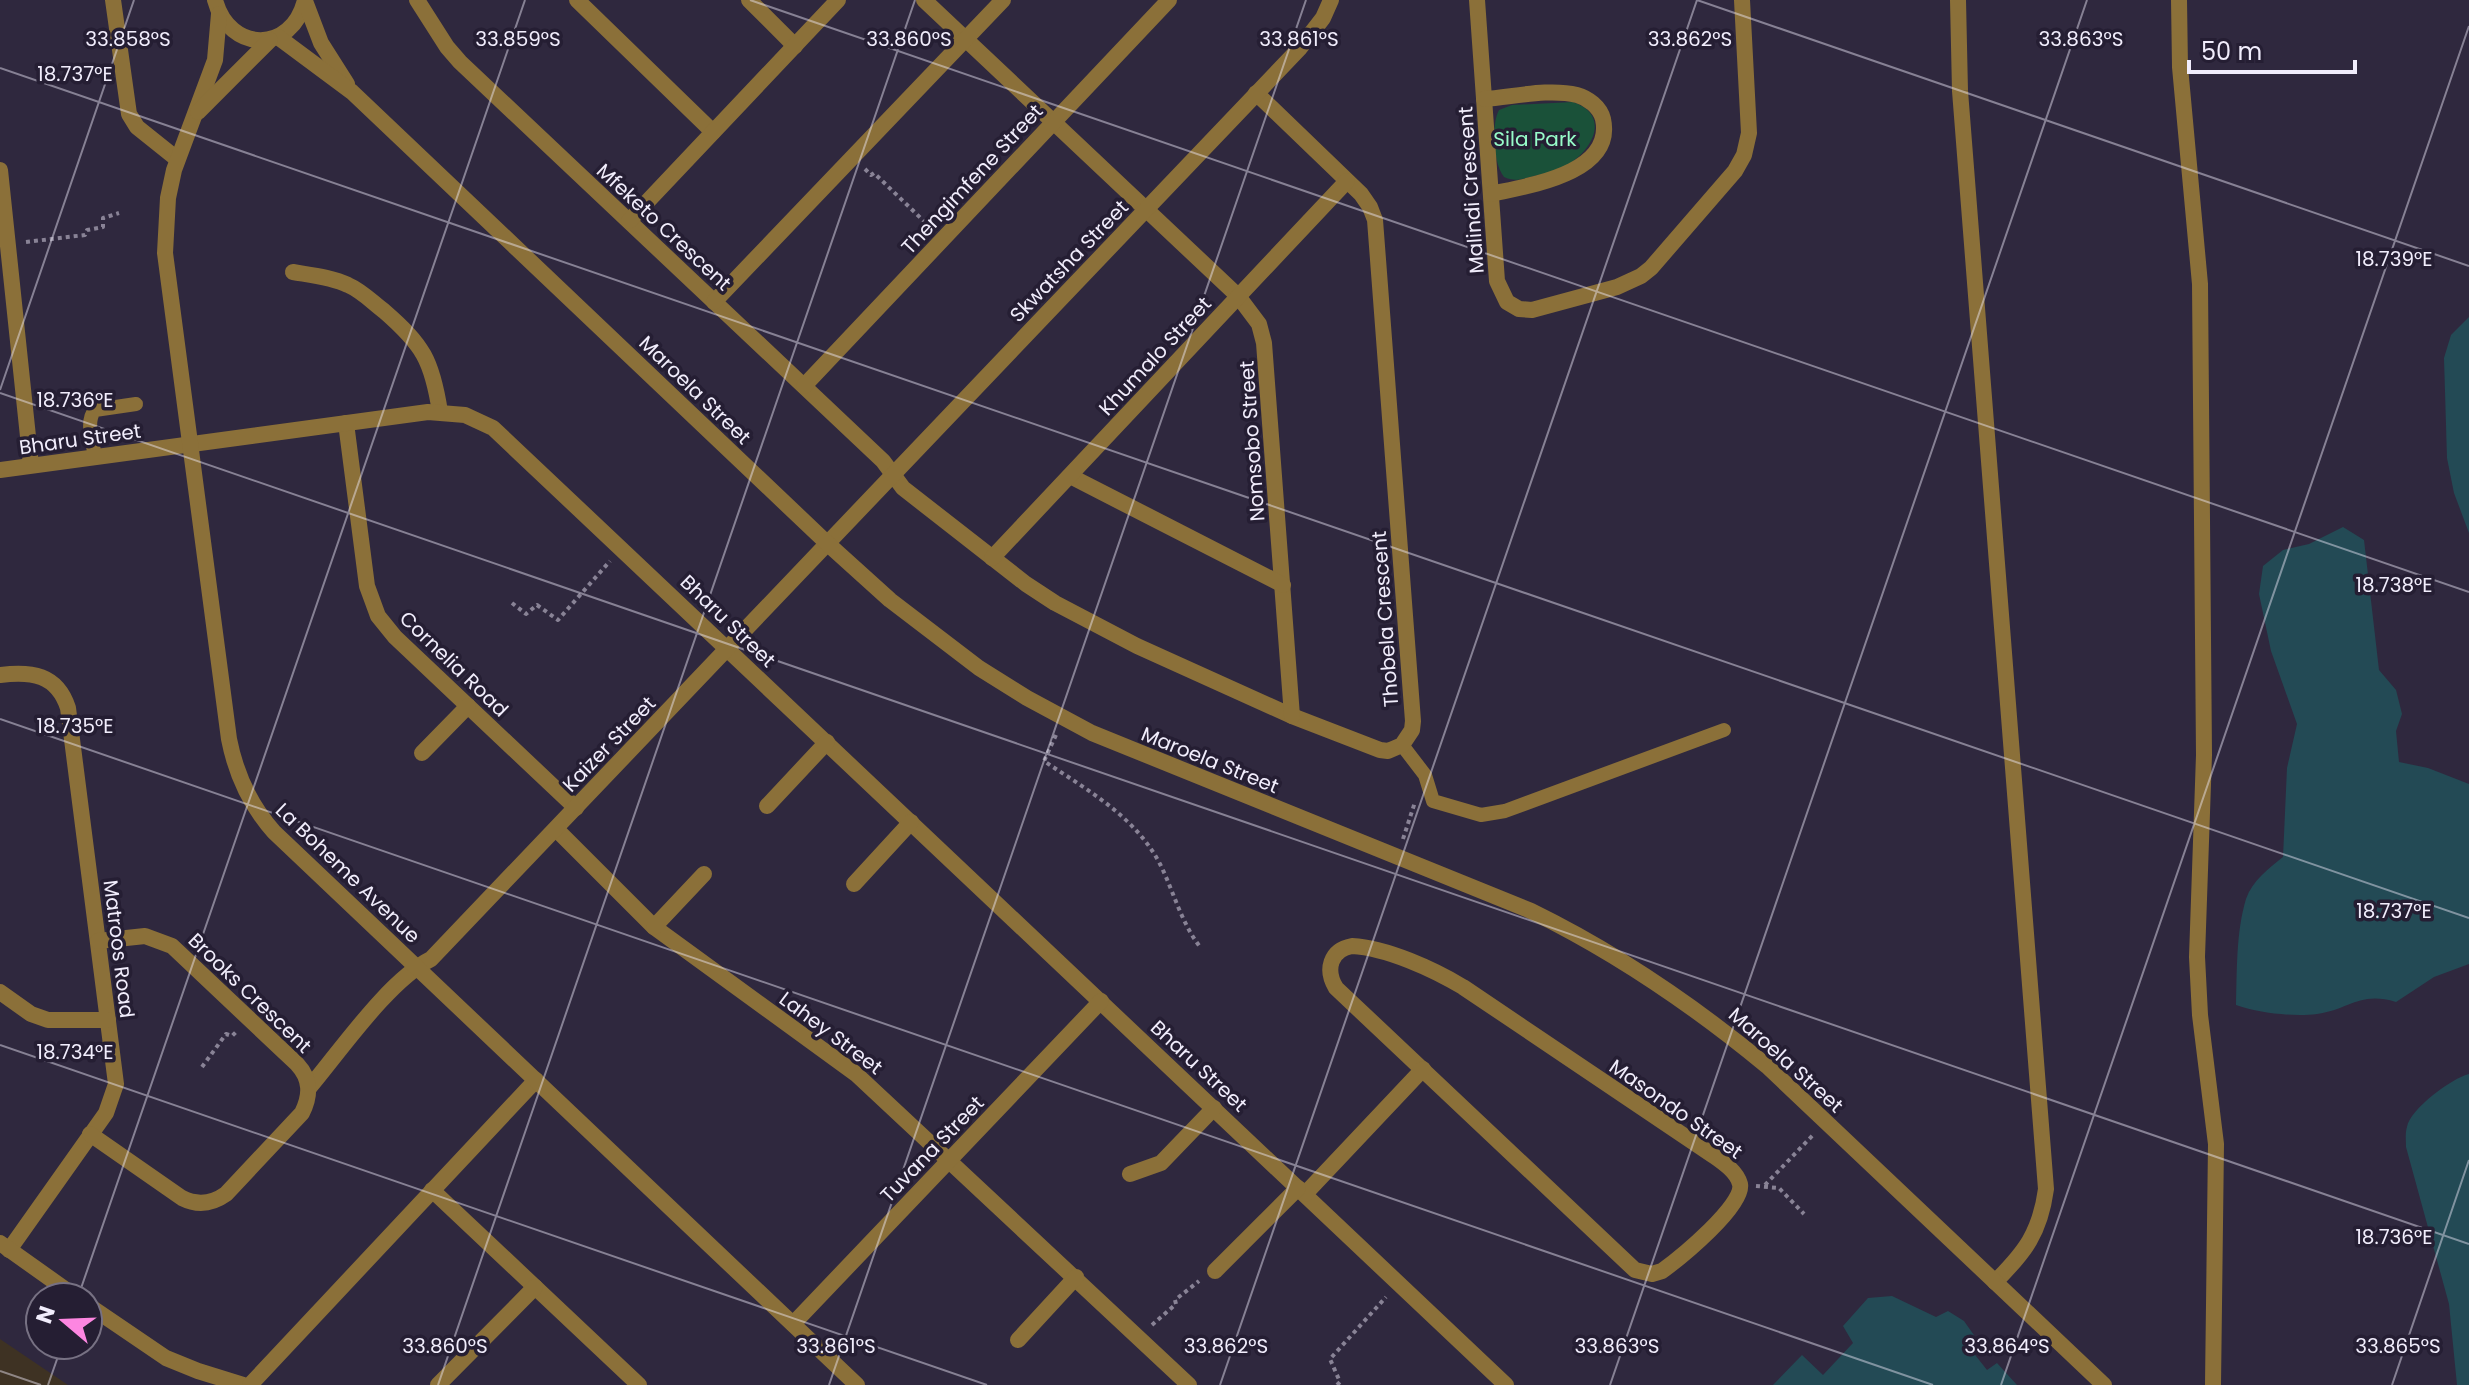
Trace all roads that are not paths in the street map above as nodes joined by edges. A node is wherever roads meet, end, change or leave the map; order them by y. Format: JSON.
{"nodes":[{"id":1,"x":113,"y":0,"type":"edge"},
{"id":2,"x":417,"y":0,"type":"edge"},
{"id":3,"x":577,"y":0,"type":"edge"},
{"id":4,"x":749,"y":0,"type":"edge"},
{"id":5,"x":838,"y":0,"type":"edge"},
{"id":6,"x":924,"y":0,"type":"edge"},
{"id":7,"x":1003,"y":0,"type":"edge"},
{"id":8,"x":1169,"y":0,"type":"edge"},
{"id":9,"x":1331,"y":0,"type":"edge"},
{"id":10,"x":1477,"y":0,"type":"edge"},
{"id":11,"x":1742,"y":0,"type":"edge"},
{"id":12,"x":1958,"y":0,"type":"edge"},
{"id":13,"x":2179,"y":0,"type":"edge"},
{"id":14,"x":305,"y":1,"type":"edge"},
{"id":15,"x":217,"y":7,"type":"edge"},
{"id":16,"x":274,"y":38,"type":"junction"},
{"id":17,"x":966,"y":39,"type":"junction"},
{"id":18,"x":795,"y":46,"type":"junction"},
{"id":19,"x":352,"y":92,"type":"junction"},
{"id":20,"x":1256,"y":93,"type":"junction"},
{"id":21,"x":1484,"y":99,"type":"junction"},
{"id":22,"x":194,"y":116,"type":"junction"},
{"id":23,"x":1054,"y":122,"type":"junction"},
{"id":24,"x":713,"y":132,"type":"junction"},
{"id":25,"x":177,"y":159,"type":"junction"},
{"id":26,"x":1,"y":177,"type":"edge"},
{"id":27,"x":1347,"y":181,"type":"junction"},
{"id":28,"x":1491,"y":194,"type":"junction"},
{"id":29,"x":1146,"y":209,"type":"junction"},
{"id":30,"x":629,"y":221,"type":"junction"},
{"id":31,"x":293,"y":272,"type":"dead end"},
{"id":32,"x":1238,"y":296,"type":"junction"},
{"id":33,"x":714,"y":302,"type":"junction"},
{"id":34,"x":8,"y":323,"type":"edge"},
{"id":35,"x":804,"y":386,"type":"junction"},
{"id":36,"x":136,"y":404,"type":"dead end"},
{"id":37,"x":440,"y":412,"type":"junction"},
{"id":38,"x":346,"y":423,"type":"junction"},
{"id":39,"x":189,"y":445,"type":"junction"},
{"id":40,"x":95,"y":457,"type":"junction"},
{"id":41,"x":31,"y":465,"type":"junction"},
{"id":42,"x":0,"y":470,"type":"edge"},
{"id":43,"x":894,"y":475,"type":"junction"},
{"id":44,"x":1070,"y":476,"type":"junction"},
{"id":45,"x":828,"y":544,"type":"junction"},
{"id":46,"x":992,"y":558,"type":"junction"},
{"id":47,"x":1283,"y":585,"type":"junction"},
{"id":48,"x":728,"y":649,"type":"junction"},
{"id":49,"x":0,"y":675,"type":"edge"},
{"id":50,"x":468,"y":706,"type":"junction"},
{"id":51,"x":1292,"y":716,"type":"junction"},
{"id":52,"x":1724,"y":730,"type":"dead end"},
{"id":53,"x":827,"y":742,"type":"junction"},
{"id":54,"x":1402,"y":745,"type":"junction"},
{"id":55,"x":422,"y":753,"type":"dead end"},
{"id":56,"x":767,"y":806,"type":"dead end"},
{"id":57,"x":576,"y":808,"type":"junction"},
{"id":58,"x":911,"y":822,"type":"junction"},
{"id":59,"x":556,"y":829,"type":"junction"},
{"id":60,"x":704,"y":874,"type":"dead end"},
{"id":61,"x":854,"y":884,"type":"dead end"},
{"id":62,"x":654,"y":927,"type":"junction"},
{"id":63,"x":98,"y":941,"type":"junction"},
{"id":64,"x":416,"y":967,"type":"junction"},
{"id":65,"x":0,"y":992,"type":"edge"},
{"id":66,"x":1101,"y":1001,"type":"junction"},
{"id":67,"x":108,"y":1020,"type":"junction"},
{"id":68,"x":1423,"y":1069,"type":"junction"},
{"id":69,"x":536,"y":1080,"type":"junction"},
{"id":70,"x":309,"y":1088,"type":"junction"},
{"id":71,"x":1214,"y":1108,"type":"junction"},
{"id":72,"x":90,"y":1134,"type":"junction"},
{"id":73,"x":949,"y":1160,"type":"junction"},
{"id":74,"x":1130,"y":1174,"type":"dead end"},
{"id":75,"x":432,"y":1190,"type":"junction"},
{"id":76,"x":1302,"y":1191,"type":"junction"},
{"id":77,"x":5,"y":1246,"type":"edge"},
{"id":78,"x":1215,"y":1271,"type":"road end"},
{"id":79,"x":1076,"y":1277,"type":"junction"},
{"id":80,"x":54,"y":1281,"type":"edge"},
{"id":81,"x":1995,"y":1282,"type":"junction"},
{"id":82,"x":535,"y":1287,"type":"junction"},
{"id":83,"x":104,"y":1316,"type":"edge"},
{"id":84,"x":793,"y":1324,"type":"junction"},
{"id":85,"x":1018,"y":1340,"type":"dead end"},
{"id":86,"x":634,"y":1383,"type":"edge"},
{"id":87,"x":243,"y":1385,"type":"edge"},
{"id":88,"x":250,"y":1385,"type":"edge"},
{"id":89,"x":438,"y":1385,"type":"edge"},
{"id":90,"x":857,"y":1385,"type":"edge"},
{"id":91,"x":1189,"y":1385,"type":"edge"},
{"id":92,"x":1506,"y":1385,"type":"edge"},
{"id":93,"x":2104,"y":1385,"type":"edge"},
{"id":94,"x":2213,"y":1385,"type":"edge"}],
"edges":[{"from":1,"to":25,"type":"street"},
{"from":2,"to":30,"type":"street","name":"Mfeketo Crescent"},
{"from":3,"to":24,"type":"street"},
{"from":4,"to":18,"type":"street"},
{"from":5,"to":18,"type":"street"},
{"from":6,"to":17,"type":"street","name":"Nomsobo Street"},
{"from":7,"to":17,"type":"street"},
{"from":8,"to":23,"type":"street","name":"Thengimfene Street"},
{"from":9,"to":20,"type":"street","name":"Skwatsha Street"},
{"from":10,"to":21,"type":"street","name":"Malindi Crescent"},
{"from":11,"to":28,"type":"street","name":"Malindi Crescent"},
{"from":12,"to":81,"type":"street"},
{"from":13,"to":94,"type":"street"},
{"from":14,"to":16,"type":"street","name":"La Boheme Avenue"},
{"from":14,"to":19,"type":"street","name":"Maroela Street"},
{"from":15,"to":16,"type":"street"},
{"from":15,"to":22,"type":"street","name":"La Boheme Avenue"},
{"from":16,"to":19,"type":"street","name":"Maroela Street"},
{"from":16,"to":22,"type":"street","name":"La Boheme Avenue"},
{"from":17,"to":23,"type":"street","name":"Nomsobo Street"},
{"from":17,"to":33,"type":"street"},
{"from":18,"to":24,"type":"street"},
{"from":19,"to":45,"type":"street","name":"Maroela Street"},
{"from":20,"to":27,"type":"street","name":"Thobela Crescent"},
{"from":20,"to":29,"type":"street","name":"Skwatsha Street"},
{"from":21,"to":28,"type":"street","name":"Malindi Crescent"},
{"from":21,"to":28,"type":"street"},
{"from":22,"to":25,"type":"street","name":"La Boheme Avenue"},
{"from":23,"to":29,"type":"street","name":"Nomsobo Street"},
{"from":23,"to":35,"type":"street","name":"Thengimfene Street"},
{"from":24,"to":30,"type":"street"},
{"from":25,"to":39,"type":"street","name":"La Boheme Avenue"},
{"from":26,"to":34,"type":"street"},
{"from":27,"to":32,"type":"street","name":"Khumalo Street"},
{"from":27,"to":54,"type":"street","name":"Thobela Crescent"},
{"from":29,"to":32,"type":"street","name":"Nomsobo Street"},
{"from":29,"to":43,"type":"street","name":"Skwatsha Street"},
{"from":30,"to":33,"type":"street","name":"Mfeketo Crescent"},
{"from":31,"to":37,"type":"street"},
{"from":32,"to":44,"type":"street","name":"Khumalo Street"},
{"from":32,"to":47,"type":"street","name":"Nomsobo Street"},
{"from":33,"to":35,"type":"street","name":"Mfeketo Crescent"},
{"from":34,"to":41,"type":"street"},
{"from":35,"to":43,"type":"street","name":"Mfeketo Crescent"},
{"from":36,"to":40,"type":"lane"},
{"from":37,"to":38,"type":"street","name":"Bharu Street"},
{"from":37,"to":48,"type":"street","name":"Bharu Street"},
{"from":38,"to":39,"type":"street","name":"Bharu Street"},
{"from":38,"to":50,"type":"street","name":"Cornelia Road"},
{"from":39,"to":40,"type":"street","name":"Bharu Street"},
{"from":39,"to":64,"type":"street","name":"La Boheme Avenue"},
{"from":40,"to":41,"type":"street","name":"Bharu Street"},
{"from":41,"to":42,"type":"street","name":"Bharu Street"},
{"from":43,"to":45,"type":"street","name":"Skwatsha Street"},
{"from":43,"to":46,"type":"street"},
{"from":44,"to":46,"type":"street","name":"Khumalo Street"},
{"from":44,"to":47,"type":"street"},
{"from":45,"to":48,"type":"street","name":"Kaizer Street"},
{"from":45,"to":81,"type":"street","name":"Maroela Street"},
{"from":46,"to":51,"type":"street"},
{"from":47,"to":51,"type":"street","name":"Nomsobo Street"},
{"from":48,"to":53,"type":"street","name":"Bharu Street"},
{"from":48,"to":57,"type":"street","name":"Kaizer Street"},
{"from":49,"to":63,"type":"street","name":"Matroos Road"},
{"from":50,"to":55,"type":"street"},
{"from":50,"to":57,"type":"street","name":"Cornelia Road"},
{"from":51,"to":54,"type":"street"},
{"from":52,"to":54,"type":"lane"},
{"from":53,"to":56,"type":"street"},
{"from":53,"to":58,"type":"street","name":"Bharu Street"},
{"from":57,"to":59,"type":"street","name":"Kaizer Street"},
{"from":58,"to":61,"type":"street"},
{"from":58,"to":66,"type":"street","name":"Bharu Street"},
{"from":59,"to":62,"type":"street","name":"Lahey Street"},
{"from":59,"to":64,"type":"street","name":"Kaizer Street"},
{"from":60,"to":62,"type":"street"},
{"from":62,"to":73,"type":"street","name":"Lahey Street"},
{"from":63,"to":67,"type":"street","name":"Matroos Road"},
{"from":63,"to":70,"type":"street","name":"Brooks Crescent"},
{"from":64,"to":69,"type":"street","name":"La Boheme Avenue"},
{"from":64,"to":70,"type":"street","name":"Kaizer Street"},
{"from":65,"to":67,"type":"street"},
{"from":66,"to":71,"type":"street","name":"Bharu Street"},
{"from":66,"to":73,"type":"street","name":"Tuvana Street"},
{"from":67,"to":72,"type":"street","name":"Matroos Road"},
{"from":68,"to":68,"type":"street","name":"Masondo Street"},
{"from":68,"to":76,"type":"street"},
{"from":69,"to":75,"type":"street"},
{"from":69,"to":84,"type":"street","name":"La Boheme Avenue"},
{"from":70,"to":72,"type":"street"},
{"from":71,"to":74,"type":"street"},
{"from":71,"to":76,"type":"street","name":"Bharu Street"},
{"from":72,"to":77,"type":"street","name":"Matroos Road"},
{"from":73,"to":79,"type":"street","name":"Lahey Street"},
{"from":73,"to":84,"type":"street","name":"Tuvana Street"},
{"from":75,"to":82,"type":"street"},
{"from":75,"to":88,"type":"street"},
{"from":76,"to":78,"type":"street"},
{"from":76,"to":92,"type":"street","name":"Bharu Street"},
{"from":77,"to":80,"type":"street"},
{"from":79,"to":85,"type":"street"},
{"from":79,"to":91,"type":"street","name":"Lahey Street"},
{"from":81,"to":93,"type":"street","name":"Maroela Street"},
{"from":82,"to":86,"type":"street"},
{"from":82,"to":89,"type":"street"},
{"from":83,"to":87,"type":"street"},
{"from":84,"to":90,"type":"street","name":"La Boheme Avenue"}]}
